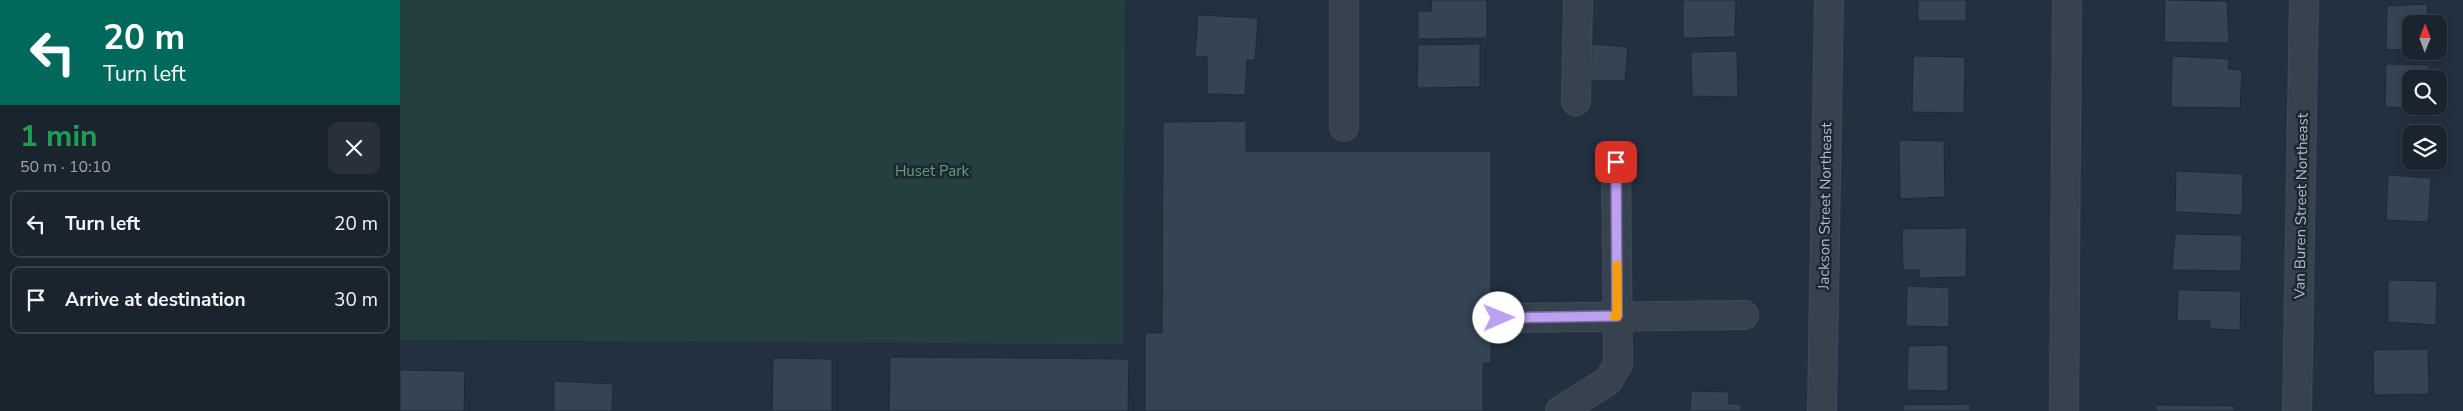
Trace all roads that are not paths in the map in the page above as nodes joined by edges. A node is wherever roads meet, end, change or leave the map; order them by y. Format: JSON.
{"nodes":[{"id":1,"x":1344,"y":0,"type":"edge"},
{"id":2,"x":1578,"y":0,"type":"edge"},
{"id":3,"x":1829,"y":0,"type":"edge"},
{"id":4,"x":2066,"y":0,"type":"edge"},
{"id":5,"x":2304,"y":0,"type":"edge"},
{"id":6,"x":1576,"y":101,"type":"dead end"},
{"id":7,"x":1344,"y":127,"type":"dead end"},
{"id":8,"x":1616,"y":162,"type":"dead end"},
{"id":9,"x":1744,"y":315,"type":"dead end"},
{"id":10,"x":1617,"y":316,"type":"junction"},
{"id":11,"x":1499,"y":318,"type":"dead end"},
{"id":12,"x":1560,"y":411,"type":"edge"},
{"id":13,"x":1822,"y":411,"type":"edge"},
{"id":14,"x":2064,"y":411,"type":"edge"},
{"id":15,"x":2297,"y":411,"type":"edge"}],
"edges":[{"from":1,"to":7,"type":"street"},
{"from":2,"to":6,"type":"street"},
{"from":3,"to":13,"type":"street","name":"Jackson Street Northeast"},
{"from":4,"to":14,"type":"street"},
{"from":5,"to":15,"type":"street","name":"Van Buren Street Northeast"},
{"from":8,"to":10,"type":"street"},
{"from":9,"to":10,"type":"street"},
{"from":10,"to":11,"type":"street"},
{"from":10,"to":12,"type":"street"}]}
